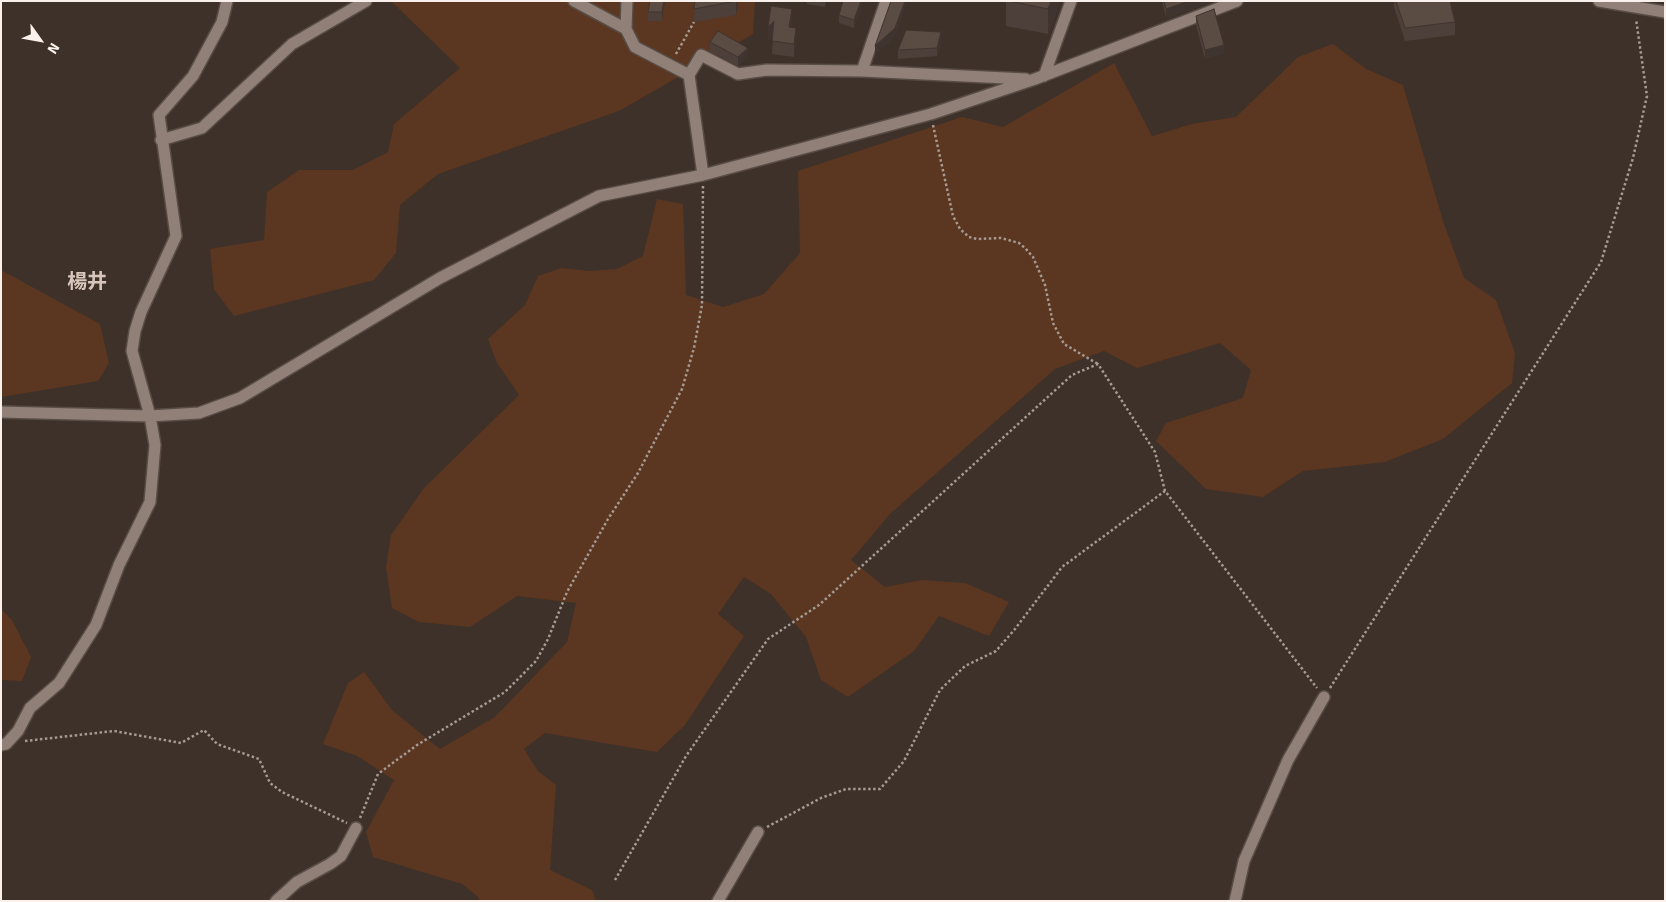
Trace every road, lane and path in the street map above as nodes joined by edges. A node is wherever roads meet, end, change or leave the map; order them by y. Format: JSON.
{"nodes":[{"id":1,"x":227,"y":1,"type":"edge"},
{"id":2,"x":366,"y":1,"type":"edge"},
{"id":3,"x":574,"y":1,"type":"edge"},
{"id":4,"x":627,"y":1,"type":"edge"},
{"id":5,"x":886,"y":1,"type":"edge"},
{"id":6,"x":1071,"y":1,"type":"edge"},
{"id":7,"x":1237,"y":1,"type":"edge"},
{"id":8,"x":1599,"y":1,"type":"edge"},
{"id":9,"x":1635,"y":8,"type":"junction"},
{"id":10,"x":1665,"y":12,"type":"edge"},
{"id":11,"x":694,"y":22,"type":"dead end"},
{"id":12,"x":626,"y":29,"type":"junction"},
{"id":13,"x":670,"y":64,"type":"junction"},
{"id":14,"x":862,"y":71,"type":"junction"},
{"id":15,"x":689,"y":75,"type":"junction"},
{"id":16,"x":1039,"y":77,"type":"junction"},
{"id":17,"x":930,"y":114,"type":"junction"},
{"id":18,"x":161,"y":140,"type":"junction"},
{"id":19,"x":703,"y":175,"type":"junction"},
{"id":20,"x":1098,"y":364,"type":"junction"},
{"id":21,"x":1,"y":412,"type":"edge"},
{"id":22,"x":150,"y":416,"type":"junction"},
{"id":23,"x":1165,"y":491,"type":"junction"},
{"id":24,"x":1324,"y":697,"type":"junction"},
{"id":25,"x":4,"y":744,"type":"edge"},
{"id":26,"x":356,"y":828,"type":"junction"},
{"id":27,"x":758,"y":832,"type":"joint"},
{"id":28,"x":615,"y":880,"type":"dead end"},
{"id":29,"x":276,"y":901,"type":"edge"},
{"id":30,"x":718,"y":901,"type":"edge"},
{"id":31,"x":1235,"y":901,"type":"edge"}],
"edges":[{"from":1,"to":18,"type":"street"},
{"from":2,"to":18,"type":"street"},
{"from":3,"to":12,"type":"street"},
{"from":4,"to":12,"type":"street"},
{"from":5,"to":14,"type":"street"},
{"from":6,"to":16,"type":"street"},
{"from":7,"to":16,"type":"street"},
{"from":8,"to":9,"type":"street"},
{"from":9,"to":10,"type":"street"},
{"from":9,"to":24,"type":"path"},
{"from":11,"to":13,"type":"path"},
{"from":12,"to":13,"type":"street"},
{"from":13,"to":15,"type":"street"},
{"from":14,"to":15,"type":"street"},
{"from":14,"to":16,"type":"street"},
{"from":15,"to":19,"type":"street"},
{"from":16,"to":17,"type":"street"},
{"from":17,"to":19,"type":"street"},
{"from":17,"to":20,"type":"path"},
{"from":18,"to":22,"type":"street"},
{"from":19,"to":22,"type":"street"},
{"from":19,"to":26,"type":"path"},
{"from":20,"to":23,"type":"path"},
{"from":20,"to":28,"type":"path"},
{"from":21,"to":22,"type":"street"},
{"from":22,"to":25,"type":"street"},
{"from":23,"to":24,"type":"path"},
{"from":23,"to":27,"type":"path"},
{"from":24,"to":31,"type":"street"},
{"from":25,"to":26,"type":"path"},
{"from":26,"to":29,"type":"street"},
{"from":27,"to":30,"type":"street"}]}
